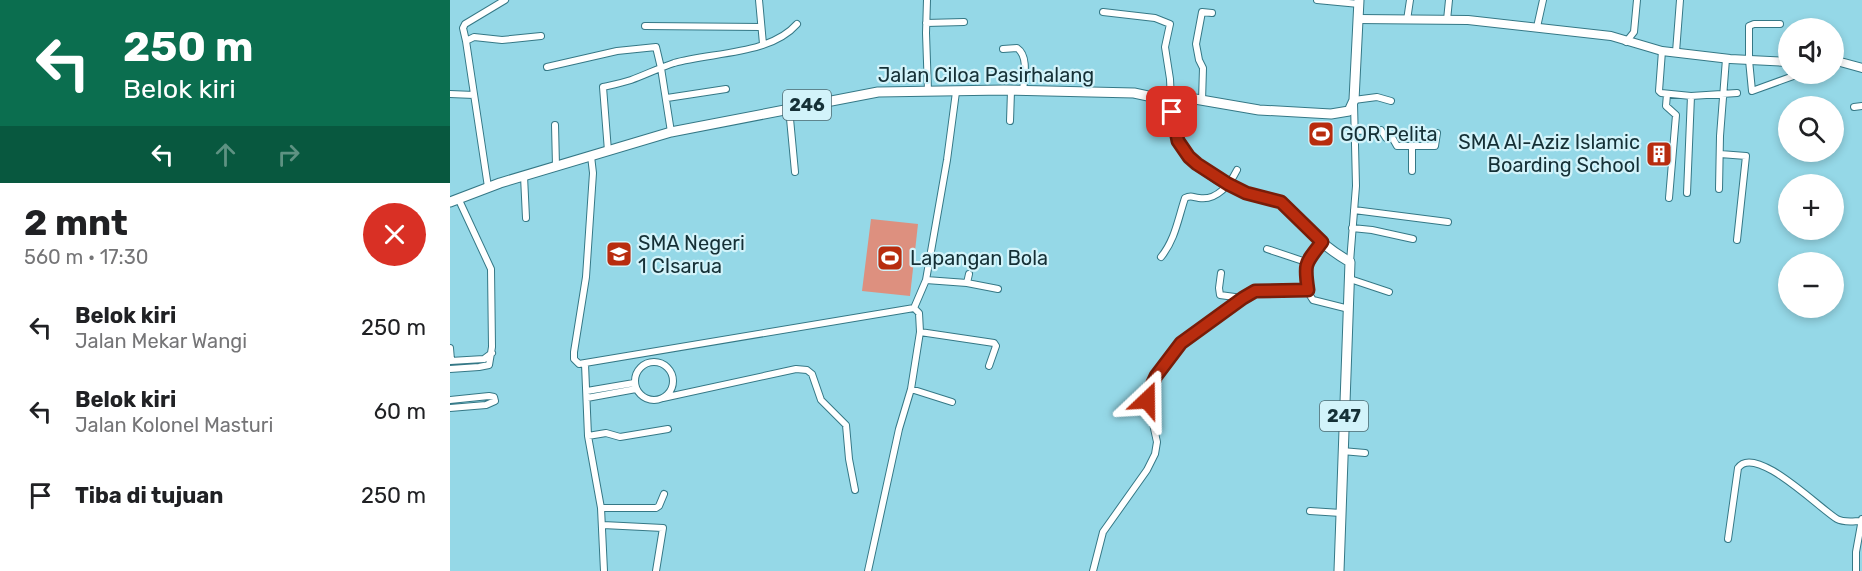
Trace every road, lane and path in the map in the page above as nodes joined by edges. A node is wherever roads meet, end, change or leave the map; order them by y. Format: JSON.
{"nodes":[{"id":1,"x":505,"y":0,"type":"edge"},
{"id":2,"x":759,"y":0,"type":"edge"},
{"id":3,"x":927,"y":0,"type":"edge"},
{"id":4,"x":1317,"y":0,"type":"edge"},
{"id":5,"x":1410,"y":0,"type":"edge"},
{"id":6,"x":1449,"y":0,"type":"edge"},
{"id":7,"x":1543,"y":0,"type":"edge"},
{"id":8,"x":1637,"y":0,"type":"edge"},
{"id":9,"x":1680,"y":0,"type":"edge"},
{"id":10,"x":1359,"y":2,"type":"edge"},
{"id":11,"x":1103,"y":12,"type":"dead end"},
{"id":12,"x":1212,"y":13,"type":"dead end"},
{"id":13,"x":1358,"y":19,"type":"junction"},
{"id":14,"x":1407,"y":20,"type":"junction"},
{"id":15,"x":1448,"y":20,"type":"junction"},
{"id":16,"x":964,"y":22,"type":"dead end"},
{"id":17,"x":926,"y":23,"type":"junction"},
{"id":18,"x":796,"y":24,"type":"dead end"},
{"id":19,"x":1778,"y":24,"type":"edge"},
{"id":20,"x":645,"y":26,"type":"dead end"},
{"id":21,"x":761,"y":27,"type":"junction"},
{"id":22,"x":1538,"y":27,"type":"junction"},
{"id":23,"x":541,"y":36,"type":"dead end"},
{"id":24,"x":466,"y":41,"type":"junction"},
{"id":25,"x":1626,"y":42,"type":"junction"},
{"id":26,"x":763,"y":44,"type":"junction"},
{"id":27,"x":1004,"y":49,"type":"dead end"},
{"id":28,"x":1662,"y":51,"type":"junction"},
{"id":29,"x":1676,"y":52,"type":"junction"},
{"id":30,"x":1726,"y":59,"type":"junction"},
{"id":31,"x":1749,"y":60,"type":"junction"},
{"id":32,"x":1778,"y":61,"type":"edge"},
{"id":33,"x":1844,"y":63,"type":"edge"},
{"id":34,"x":548,"y":67,"type":"dead end"},
{"id":35,"x":662,"y":68,"type":"junction"},
{"id":36,"x":1862,"y":68,"type":"edge"},
{"id":37,"x":1778,"y":82,"type":"edge"},
{"id":38,"x":726,"y":89,"type":"dead end"},
{"id":39,"x":928,"y":91,"type":"junction"},
{"id":40,"x":1011,"y":91,"type":"junction"},
{"id":41,"x":1023,"y":91,"type":"junction"},
{"id":42,"x":956,"y":92,"type":"junction"},
{"id":43,"x":1737,"y":93,"type":"dead end"},
{"id":44,"x":450,"y":94,"type":"edge"},
{"id":45,"x":474,"y":94,"type":"junction"},
{"id":46,"x":1667,"y":94,"type":"junction"},
{"id":47,"x":1723,"y":94,"type":"junction"},
{"id":48,"x":1691,"y":96,"type":"junction"},
{"id":49,"x":667,"y":98,"type":"junction"},
{"id":50,"x":1174,"y":101,"type":"junction"},
{"id":51,"x":1202,"y":101,"type":"junction"},
{"id":52,"x":1354,"y":101,"type":"junction"},
{"id":53,"x":1391,"y":101,"type":"dead end"},
{"id":54,"x":1854,"y":106,"type":"dead end"},
{"id":55,"x":1862,"y":106,"type":"edge"},
{"id":56,"x":789,"y":108,"type":"junction"},
{"id":57,"x":1010,"y":121,"type":"dead end"},
{"id":58,"x":555,"y":125,"type":"dead end"},
{"id":59,"x":1354,"y":131,"type":"junction"},
{"id":60,"x":671,"y":132,"type":"junction"},
{"id":61,"x":1437,"y":133,"type":"dead end"},
{"id":62,"x":1412,"y":146,"type":"junction"},
{"id":63,"x":608,"y":151,"type":"junction"},
{"id":64,"x":1720,"y":154,"type":"junction"},
{"id":65,"x":591,"y":156,"type":"junction"},
{"id":66,"x":556,"y":166,"type":"junction"},
{"id":67,"x":1237,"y":170,"type":"dead end"},
{"id":68,"x":1412,"y":171,"type":"dead end"},
{"id":69,"x":795,"y":172,"type":"dead end"},
{"id":70,"x":524,"y":176,"type":"junction"},
{"id":71,"x":1226,"y":180,"type":"junction"},
{"id":72,"x":488,"y":188,"type":"junction"},
{"id":73,"x":1719,"y":189,"type":"dead end"},
{"id":74,"x":1687,"y":193,"type":"dead end"},
{"id":75,"x":1669,"y":198,"type":"dead end"},
{"id":76,"x":454,"y":200,"type":"edge"},
{"id":77,"x":1354,"y":210,"type":"junction"},
{"id":78,"x":526,"y":218,"type":"dead end"},
{"id":79,"x":1448,"y":222,"type":"dead end"},
{"id":80,"x":1352,"y":228,"type":"junction"},
{"id":81,"x":1413,"y":239,"type":"dead end"},
{"id":82,"x":1737,"y":240,"type":"dead end"},
{"id":83,"x":1322,"y":242,"type":"junction"},
{"id":84,"x":1267,"y":249,"type":"dead end"},
{"id":85,"x":1161,"y":257,"type":"dead end"},
{"id":86,"x":1306,"y":262,"type":"junction"},
{"id":87,"x":1350,"y":262,"type":"junction"},
{"id":88,"x":1221,"y":273,"type":"dead end"},
{"id":89,"x":969,"y":274,"type":"dead end"},
{"id":90,"x":1350,"y":279,"type":"junction"},
{"id":91,"x":926,"y":280,"type":"junction"},
{"id":92,"x":967,"y":283,"type":"junction"},
{"id":93,"x":998,"y":289,"type":"dead end"},
{"id":94,"x":1308,"y":290,"type":"junction"},
{"id":95,"x":1389,"y":292,"type":"dead end"},
{"id":96,"x":1243,"y":298,"type":"junction"},
{"id":97,"x":914,"y":308,"type":"junction"},
{"id":98,"x":1349,"y":309,"type":"junction"},
{"id":99,"x":920,"y":332,"type":"junction"},
{"id":100,"x":450,"y":348,"type":"edge"},
{"id":101,"x":492,"y":353,"type":"junction"},
{"id":102,"x":451,"y":361,"type":"edge"},
{"id":103,"x":585,"y":364,"type":"junction"},
{"id":104,"x":989,"y":366,"type":"dead end"},
{"id":105,"x":450,"y":369,"type":"edge"},
{"id":106,"x":673,"y":380,"type":"junction"},
{"id":107,"x":635,"y":386,"type":"junction"},
{"id":108,"x":911,"y":389,"type":"junction"},
{"id":109,"x":686,"y":392,"type":"junction"},
{"id":110,"x":587,"y":394,"type":"junction"},
{"id":111,"x":663,"y":399,"type":"junction"},
{"id":112,"x":450,"y":400,"type":"edge"},
{"id":113,"x":952,"y":402,"type":"dead end"},
{"id":114,"x":450,"y":408,"type":"edge"},
{"id":115,"x":668,"y":429,"type":"dead end"},
{"id":116,"x":588,"y":436,"type":"junction"},
{"id":117,"x":1342,"y":451,"type":"junction"},
{"id":118,"x":1365,"y":453,"type":"dead end"},
{"id":119,"x":855,"y":490,"type":"dead end"},
{"id":120,"x":664,"y":494,"type":"dead end"},
{"id":121,"x":602,"y":508,"type":"junction"},
{"id":122,"x":1310,"y":512,"type":"dead end"},
{"id":123,"x":1341,"y":513,"type":"junction"},
{"id":124,"x":1861,"y":520,"type":"edge"},
{"id":125,"x":603,"y":525,"type":"junction"},
{"id":126,"x":1728,"y":538,"type":"dead end"},
{"id":127,"x":604,"y":571,"type":"edge"},
{"id":128,"x":656,"y":571,"type":"edge"},
{"id":129,"x":868,"y":571,"type":"edge"},
{"id":130,"x":1093,"y":571,"type":"edge"},
{"id":131,"x":1339,"y":571,"type":"edge"},
{"id":132,"x":1856,"y":571,"type":"edge"}],
"edges":[{"from":1,"to":24,"type":"street"},
{"from":2,"to":21,"type":"street"},
{"from":3,"to":17,"type":"street"},
{"from":4,"to":10,"type":"street"},
{"from":5,"to":14,"type":"street"},
{"from":6,"to":15,"type":"street"},
{"from":7,"to":22,"type":"street"},
{"from":8,"to":25,"type":"street"},
{"from":9,"to":29,"type":"street"},
{"from":10,"to":13,"type":"main road"},
{"from":11,"to":50,"type":"street"},
{"from":12,"to":51,"type":"street"},
{"from":13,"to":14,"type":"street"},
{"from":13,"to":52,"type":"main road"},
{"from":14,"to":15,"type":"street"},
{"from":15,"to":22,"type":"street"},
{"from":16,"to":17,"type":"street"},
{"from":17,"to":39,"type":"street"},
{"from":18,"to":26,"type":"street"},
{"from":19,"to":31,"type":"street"},
{"from":20,"to":21,"type":"street"},
{"from":21,"to":26,"type":"street"},
{"from":22,"to":25,"type":"street"},
{"from":23,"to":24,"type":"street"},
{"from":24,"to":45,"type":"street"},
{"from":25,"to":28,"type":"street"},
{"from":26,"to":35,"type":"street"},
{"from":27,"to":41,"type":"street"},
{"from":28,"to":29,"type":"street"},
{"from":28,"to":46,"type":"street"},
{"from":29,"to":30,"type":"street"},
{"from":30,"to":31,"type":"street"},
{"from":30,"to":47,"type":"street"},
{"from":31,"to":32,"type":"street"},
{"from":31,"to":37,"type":"street"},
{"from":33,"to":36,"type":"street"},
{"from":34,"to":35,"type":"street"},
{"from":35,"to":49,"type":"street"},
{"from":35,"to":63,"type":"street"},
{"from":38,"to":49,"type":"street"},
{"from":39,"to":42,"type":"main road","name":"Jalan Ciloa Pasirhalang","number":"246"},
{"from":39,"to":56,"type":"main road","name":"Jalan Ciloa Pasirhalang","number":"246"},
{"from":40,"to":41,"type":"main road","name":"Jalan Ciloa Pasirhalang","number":"246"},
{"from":40,"to":42,"type":"main road","name":"Jalan Ciloa Pasirhalang","number":"246"},
{"from":40,"to":57,"type":"street"},
{"from":41,"to":50,"type":"main road","name":"Jalan Ciloa Pasirhalang","number":"246"},
{"from":42,"to":91,"type":"street"},
{"from":43,"to":47,"type":"street"},
{"from":44,"to":45,"type":"street"},
{"from":45,"to":72,"type":"street"},
{"from":46,"to":48,"type":"street"},
{"from":46,"to":75,"type":"street"},
{"from":47,"to":48,"type":"street"},
{"from":47,"to":64,"type":"street"},
{"from":48,"to":74,"type":"street"},
{"from":49,"to":60,"type":"street"},
{"from":50,"to":51,"type":"main road","name":"Jalan Ciloa Pasirhalang"},
{"from":50,"to":71,"type":"main road"},
{"from":51,"to":52,"type":"main road","name":"Jalan Ciloa Pasirhalang"},
{"from":52,"to":53,"type":"street"},
{"from":52,"to":59,"type":"street"},
{"from":54,"to":55,"type":"street"},
{"from":56,"to":60,"type":"main road","name":"Jalan Ciloa Pasirhalang","number":"246"},
{"from":56,"to":69,"type":"street"},
{"from":58,"to":66,"type":"street"},
{"from":59,"to":62,"type":"street"},
{"from":59,"to":77,"type":"street"},
{"from":60,"to":63,"type":"main road","name":"Jalan Ciloa Pasirhalang","number":"246"},
{"from":61,"to":62,"type":"street"},
{"from":62,"to":68,"type":"street"},
{"from":63,"to":65,"type":"main road","name":"Jalan Ciloa Pasirhalang","number":"246"},
{"from":64,"to":73,"type":"street"},
{"from":64,"to":82,"type":"street"},
{"from":65,"to":66,"type":"main road","name":"Jalan Ciloa Pasirhalang","number":"246"},
{"from":65,"to":103,"type":"street"},
{"from":66,"to":70,"type":"main road","name":"Jalan Ciloa Pasirhalang","number":"246"},
{"from":67,"to":71,"type":"street"},
{"from":70,"to":72,"type":"main road","name":"Jalan Ciloa Pasirhalang","number":"246"},
{"from":70,"to":78,"type":"street"},
{"from":71,"to":83,"type":"main road"},
{"from":71,"to":85,"type":"street"},
{"from":72,"to":76,"type":"main road","name":"Jalan Ciloa Pasirhalang","number":"246"},
{"from":76,"to":101,"type":"street"},
{"from":77,"to":79,"type":"street"},
{"from":77,"to":80,"type":"street"},
{"from":80,"to":81,"type":"street"},
{"from":80,"to":87,"type":"street"},
{"from":83,"to":86,"type":"street"},
{"from":83,"to":87,"type":"main road"},
{"from":84,"to":86,"type":"street"},
{"from":86,"to":94,"type":"street"},
{"from":87,"to":90,"type":"main road","number":"247"},
{"from":88,"to":96,"type":"street"},
{"from":89,"to":92,"type":"street"},
{"from":90,"to":95,"type":"street"},
{"from":90,"to":98,"type":"main road","number":"247"},
{"from":91,"to":92,"type":"street"},
{"from":91,"to":97,"type":"street"},
{"from":92,"to":93,"type":"street"},
{"from":94,"to":96,"type":"street"},
{"from":94,"to":98,"type":"street"},
{"from":96,"to":130,"type":"street"},
{"from":97,"to":99,"type":"street"},
{"from":97,"to":103,"type":"street"},
{"from":98,"to":117,"type":"main road","number":"247"},
{"from":99,"to":104,"type":"street"},
{"from":99,"to":108,"type":"street"},
{"from":100,"to":102,"type":"street"},
{"from":101,"to":102,"type":"street"},
{"from":101,"to":105,"type":"street"},
{"from":103,"to":110,"type":"street"},
{"from":106,"to":107,"type":"street"},
{"from":106,"to":109,"type":"street"},
{"from":106,"to":111,"type":"street"},
{"from":107,"to":110,"type":"street"},
{"from":107,"to":111,"type":"street"},
{"from":108,"to":113,"type":"street"},
{"from":108,"to":129,"type":"street"},
{"from":109,"to":111,"type":"street"},
{"from":109,"to":119,"type":"street"},
{"from":110,"to":116,"type":"street"},
{"from":112,"to":114,"type":"street"},
{"from":115,"to":116,"type":"street"},
{"from":116,"to":121,"type":"street"},
{"from":117,"to":118,"type":"street"},
{"from":117,"to":123,"type":"main road","number":"247"},
{"from":120,"to":121,"type":"street"},
{"from":121,"to":125,"type":"street"},
{"from":122,"to":123,"type":"street"},
{"from":123,"to":131,"type":"main road","number":"247"},
{"from":124,"to":126,"type":"street"},
{"from":124,"to":132,"type":"street"},
{"from":125,"to":127,"type":"street"},
{"from":125,"to":128,"type":"street"}]}
